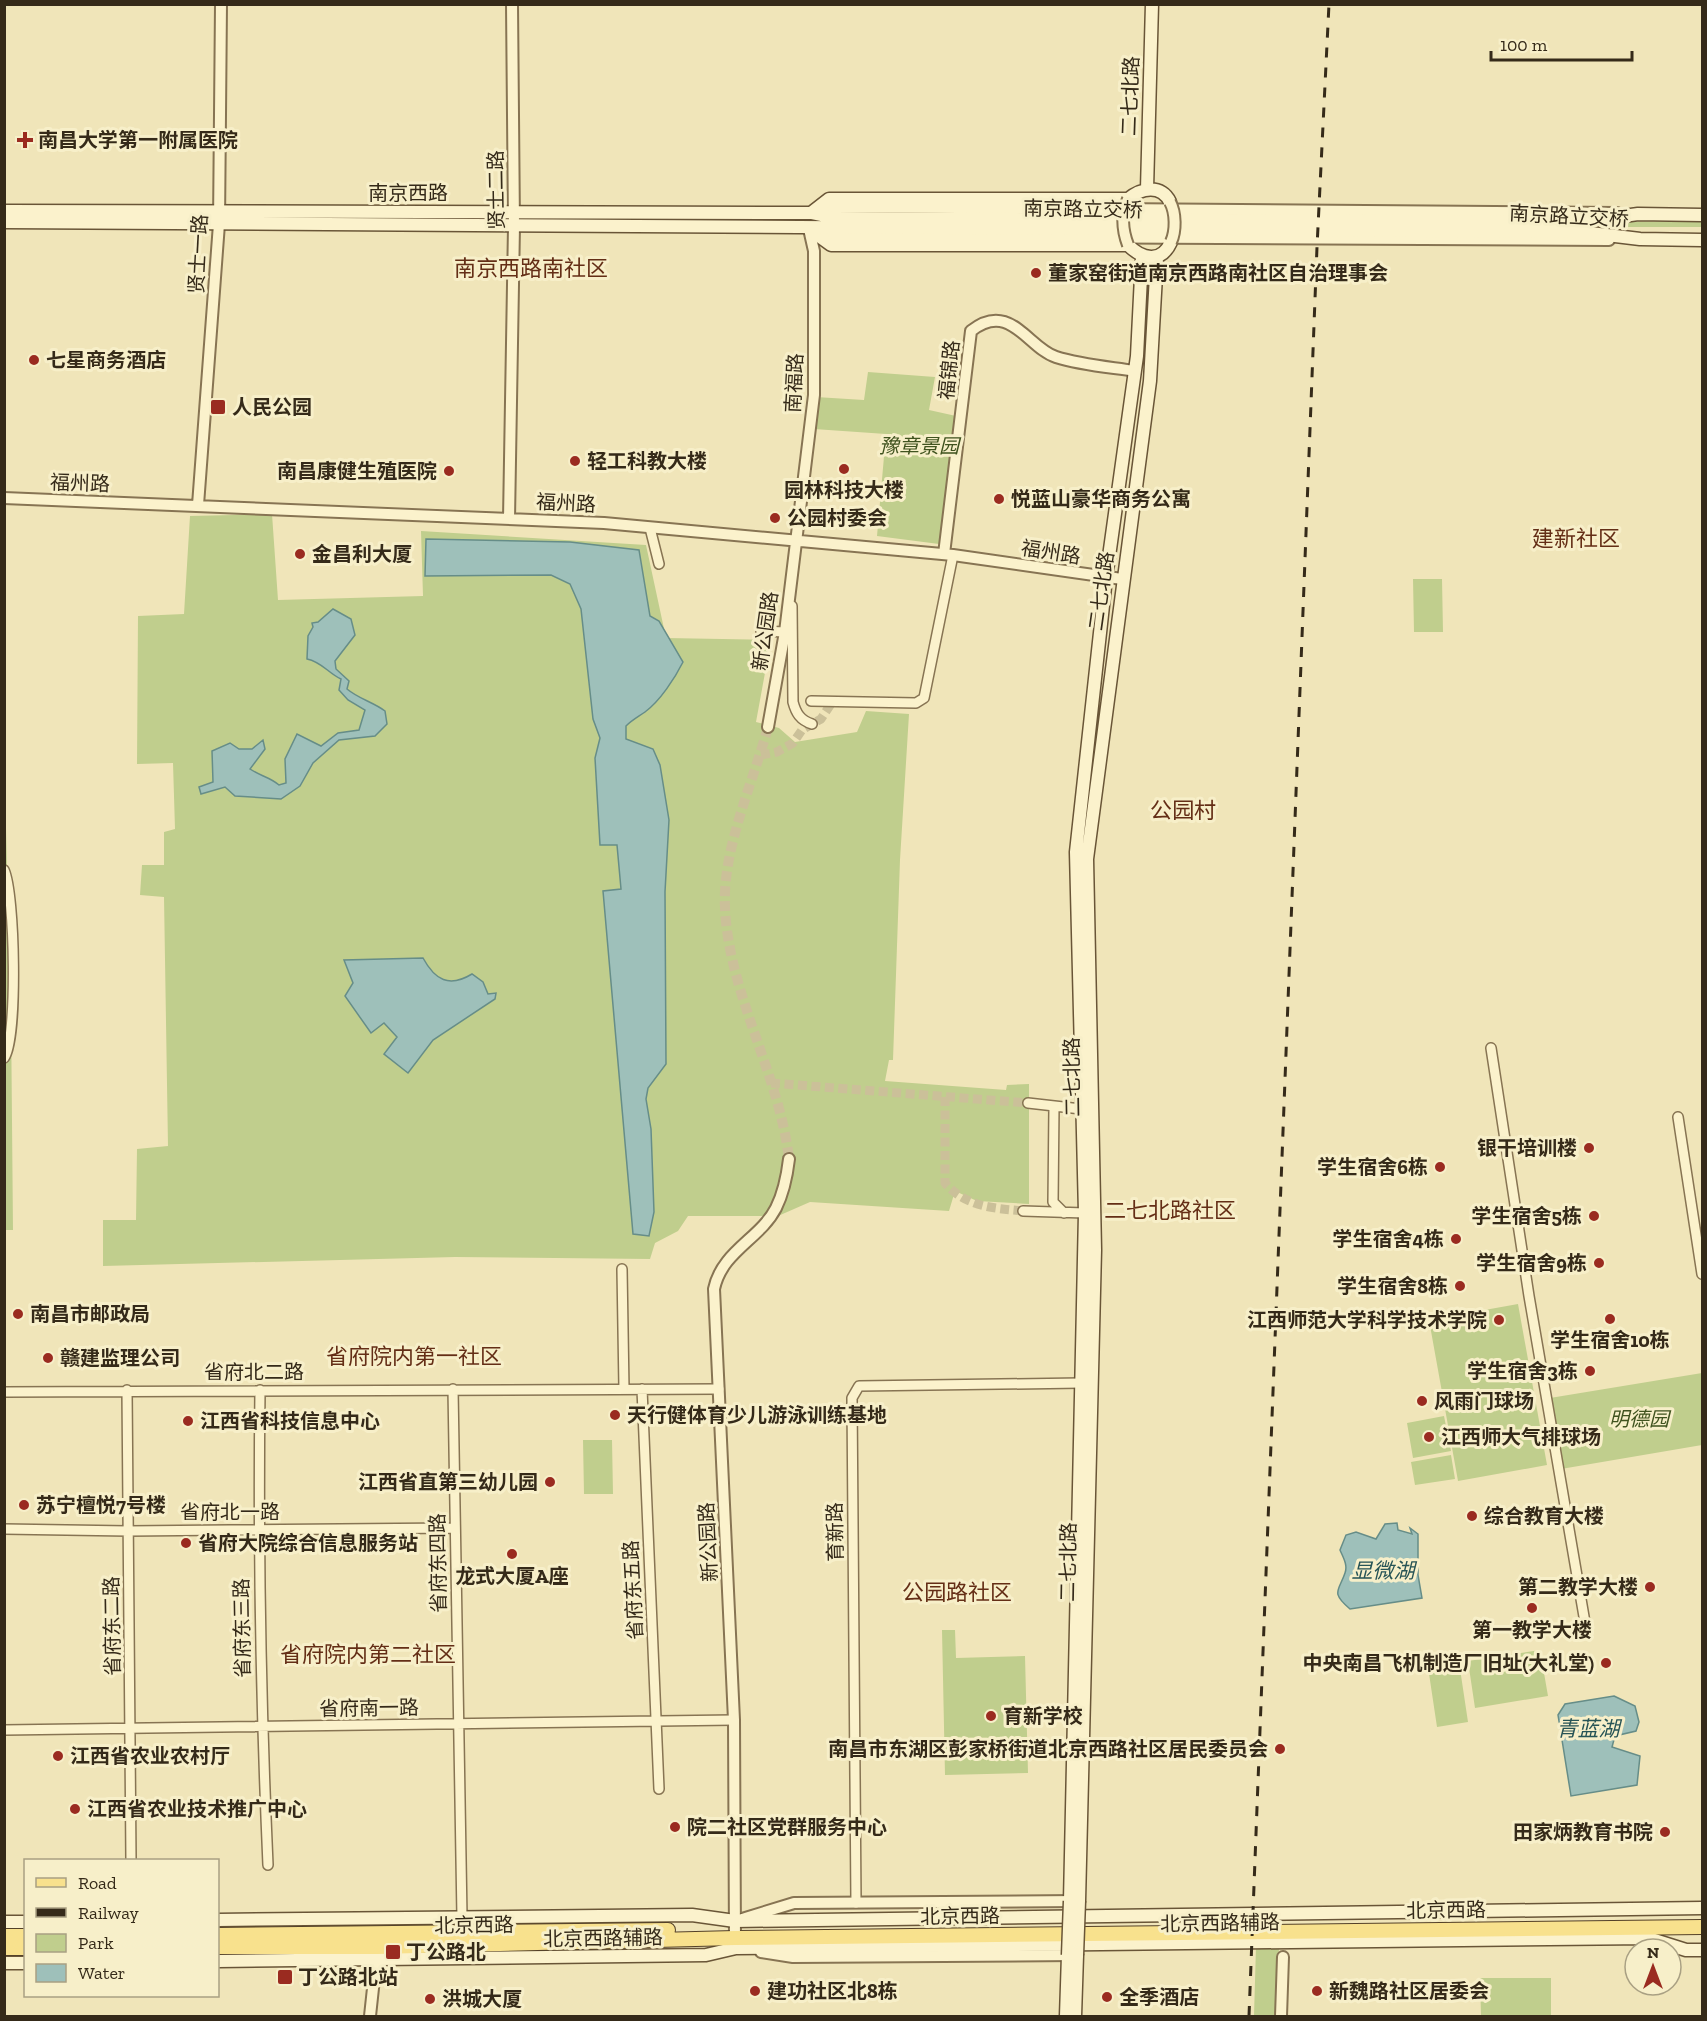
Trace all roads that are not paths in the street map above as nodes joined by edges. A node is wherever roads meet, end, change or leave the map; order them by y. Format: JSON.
{"nodes":[{"id":1,"x":221,"y":4,"type":"edge"},
{"id":2,"x":512,"y":4,"type":"edge"},
{"id":3,"x":1152,"y":4,"type":"edge"},
{"id":4,"x":1147,"y":189,"type":"junction"},
{"id":5,"x":1128,"y":200,"type":"junction"},
{"id":6,"x":1170,"y":202,"type":"joint"},
{"id":7,"x":4,"y":211,"type":"edge"},
{"id":8,"x":514,"y":213,"type":"junction"},
{"id":9,"x":811,"y":213,"type":"junction"},
{"id":10,"x":1702,"y":215,"type":"edge"},
{"id":11,"x":219,"y":218,"type":"junction"},
{"id":12,"x":4,"y":222,"type":"edge"},
{"id":13,"x":514,"y":226,"type":"junction"},
{"id":14,"x":809,"y":229,"type":"junction"},
{"id":15,"x":1702,"y":240,"type":"edge"},
{"id":16,"x":1171,"y":242,"type":"joint"},
{"id":17,"x":1128,"y":245,"type":"junction"},
{"id":18,"x":1142,"y":257,"type":"junction"},
{"id":19,"x":1157,"y":258,"type":"junction"},
{"id":20,"x":1135,"y":371,"type":"junction"},
{"id":21,"x":4,"y":498,"type":"edge"},
{"id":22,"x":198,"y":505,"type":"junction"},
{"id":23,"x":509,"y":519,"type":"junction"},
{"id":24,"x":650,"y":528,"type":"junction"},
{"id":25,"x":794,"y":539,"type":"junction"},
{"id":26,"x":948,"y":555,"type":"junction"},
{"id":27,"x":659,"y":564,"type":"dead end"},
{"id":28,"x":791,"y":570,"type":"junction"},
{"id":29,"x":1106,"y":578,"type":"junction"},
{"id":30,"x":1122,"y":579,"type":"junction"},
{"id":31,"x":760,"y":631,"type":"dead end"},
{"id":32,"x":784,"y":632,"type":"junction"},
{"id":33,"x":811,"y":701,"type":"dead end"},
{"id":34,"x":812,"y":724,"type":"dead end"},
{"id":35,"x":768,"y":727,"type":"tunnel mouth"},
{"id":36,"x":4,"y":870,"type":"edge"},
{"id":37,"x":1491,"y":1048,"type":"dead end"},
{"id":38,"x":6,"y":1056,"type":"edge"},
{"id":39,"x":1028,"y":1103,"type":"tunnel mouth"},
{"id":40,"x":1054,"y":1106,"type":"junction"},
{"id":41,"x":1082,"y":1109,"type":"junction"},
{"id":42,"x":1678,"y":1117,"type":"dead end"},
{"id":43,"x":789,"y":1159,"type":"tunnel mouth"},
{"id":44,"x":1023,"y":1211,"type":"tunnel mouth"},
{"id":45,"x":1064,"y":1213,"type":"junction"},
{"id":46,"x":1085,"y":1213,"type":"junction"},
{"id":47,"x":622,"y":1269,"type":"dead end"},
{"id":48,"x":1702,"y":1274,"type":"edge"},
{"id":49,"x":1082,"y":1383,"type":"junction"},
{"id":50,"x":453,"y":1389,"type":"junction"},
{"id":51,"x":624,"y":1389,"type":"junction"},
{"id":52,"x":642,"y":1389,"type":"junction"},
{"id":53,"x":719,"y":1389,"type":"junction"},
{"id":54,"x":127,"y":1390,"type":"junction"},
{"id":55,"x":260,"y":1390,"type":"junction"},
{"id":56,"x":4,"y":1392,"type":"edge"},
{"id":57,"x":4,"y":1528,"type":"edge"},
{"id":58,"x":455,"y":1528,"type":"junction"},
{"id":59,"x":258,"y":1530,"type":"junction"},
{"id":60,"x":128,"y":1531,"type":"junction"},
{"id":61,"x":1587,"y":1634,"type":"dead end"},
{"id":62,"x":734,"y":1720,"type":"junction"},
{"id":63,"x":657,"y":1722,"type":"junction"},
{"id":64,"x":459,"y":1725,"type":"junction"},
{"id":65,"x":262,"y":1727,"type":"junction"},
{"id":66,"x":4,"y":1730,"type":"edge"},
{"id":67,"x":131,"y":1730,"type":"junction"},
{"id":68,"x":659,"y":1789,"type":"dead end"},
{"id":69,"x":131,"y":1859,"type":"edge"},
{"id":70,"x":268,"y":1865,"type":"dead end"},
{"id":71,"x":1075,"y":1900,"type":"junction"},
{"id":72,"x":856,"y":1903,"type":"junction"},
{"id":73,"x":1702,"y":1908,"type":"edge"},
{"id":74,"x":462,"y":1917,"type":"junction"},
{"id":75,"x":377,"y":1918,"type":"junction"},
{"id":76,"x":1702,"y":1918,"type":"edge"},
{"id":77,"x":219,"y":1920,"type":"edge"},
{"id":78,"x":4,"y":1922,"type":"edge"},
{"id":79,"x":24,"y":1922,"type":"edge"},
{"id":80,"x":1702,"y":1926,"type":"edge"},
{"id":81,"x":735,"y":1934,"type":"junction"},
{"id":82,"x":219,"y":1935,"type":"edge"},
{"id":83,"x":4,"y":1936,"type":"edge"},
{"id":84,"x":24,"y":1936,"type":"edge"},
{"id":85,"x":219,"y":1947,"type":"edge"},
{"id":86,"x":377,"y":1947,"type":"junction"},
{"id":87,"x":4,"y":1948,"type":"edge"},
{"id":88,"x":24,"y":1948,"type":"edge"},
{"id":89,"x":1702,"y":1950,"type":"edge"},
{"id":90,"x":1073,"y":1955,"type":"junction"},
{"id":91,"x":1283,"y":1957,"type":"dead end"},
{"id":92,"x":219,"y":1961,"type":"edge"},
{"id":93,"x":4,"y":1963,"type":"edge"},
{"id":94,"x":24,"y":1963,"type":"edge"},
{"id":95,"x":369,"y":2016,"type":"edge"},
{"id":96,"x":1066,"y":2016,"type":"edge"},
{"id":97,"x":1075,"y":2016,"type":"edge"},
{"id":98,"x":1281,"y":2016,"type":"edge"}],
"edges":[{"from":1,"to":11,"type":"street","name":"贤士一路"},
{"from":2,"to":8,"type":"street","name":"贤士二路"},
{"from":3,"to":4,"type":"main road","name":"二七北路"},
{"from":4,"to":5,"type":"main road"},
{"from":4,"to":6,"type":"main road"},
{"from":5,"to":9,"type":"main road"},
{"from":5,"to":17,"type":"street","bridge":true},
{"from":6,"to":16,"type":"street","bridge":true},
{"from":7,"to":11,"type":"main road","name":"南京西路"},
{"from":8,"to":9,"type":"main road","name":"南京西路"},
{"from":8,"to":11,"type":"main road","name":"南京西路"},
{"from":8,"to":13,"type":"street","name":"贤士二路"},
{"from":9,"to":10,"type":"main road","name":"南京路立交桥"},
{"from":11,"to":12,"type":"main road","name":"南京西路"},
{"from":11,"to":13,"type":"main road","name":"南京西路"},
{"from":11,"to":22,"type":"street","name":"贤士一路"},
{"from":13,"to":14,"type":"main road","name":"南京西路"},
{"from":13,"to":23,"type":"street","name":"贤士二路"},
{"from":14,"to":15,"type":"main road","name":"南京路立交桥"},
{"from":14,"to":17,"type":"main road"},
{"from":14,"to":25,"type":"street","name":"南福路"},
{"from":16,"to":19,"type":"main road"},
{"from":17,"to":18,"type":"main road"},
{"from":18,"to":19,"type":"main road"},
{"from":18,"to":20,"type":"main road","name":"二七北路"},
{"from":19,"to":30,"type":"main road","name":"二七北路"},
{"from":20,"to":26,"type":"street","name":"福锦路"},
{"from":20,"to":29,"type":"main road","name":"二七北路"},
{"from":21,"to":22,"type":"street","name":"福州路"},
{"from":22,"to":23,"type":"street","name":"福州路"},
{"from":23,"to":24,"type":"street","name":"福州路"},
{"from":24,"to":25,"type":"street","name":"福州路"},
{"from":24,"to":27,"type":"street"},
{"from":25,"to":26,"type":"street","name":"福州路"},
{"from":25,"to":28,"type":"street","name":"新公园路"},
{"from":26,"to":29,"type":"street","name":"福州路"},
{"from":26,"to":33,"type":"street","name":"福锦路"},
{"from":28,"to":32,"type":"street","name":"新公园路"},
{"from":28,"to":34,"type":"street"},
{"from":29,"to":30,"type":"street","name":"福州路"},
{"from":29,"to":41,"type":"main road","name":"二七北路"},
{"from":30,"to":71,"type":"main road","name":"二七北路"},
{"from":31,"to":32,"type":"street"},
{"from":32,"to":35,"type":"street","name":"新公园路"},
{"from":36,"to":38,"type":"street"},
{"from":37,"to":61,"type":"street"},
{"from":39,"to":40,"type":"street"},
{"from":40,"to":41,"type":"street"},
{"from":40,"to":45,"type":"street"},
{"from":41,"to":46,"type":"main road","name":"二七北路"},
{"from":42,"to":48,"type":"street"},
{"from":43,"to":53,"type":"street","name":"新公园路"},
{"from":44,"to":45,"type":"street"},
{"from":45,"to":46,"type":"street"},
{"from":46,"to":49,"type":"main road","name":"二七北路"},
{"from":47,"to":51,"type":"street"},
{"from":49,"to":71,"type":"main road","name":"二七北路"},
{"from":49,"to":72,"type":"street","name":"育新路"},
{"from":50,"to":51,"type":"street","name":"省府北二路"},
{"from":50,"to":55,"type":"street","name":"省府北二路"},
{"from":50,"to":58,"type":"street","name":"省府东四路"},
{"from":51,"to":52,"type":"street","name":"省府北二路"},
{"from":52,"to":53,"type":"street","name":"省府北二路"},
{"from":52,"to":63,"type":"street","name":"省府东五路"},
{"from":53,"to":62,"type":"street","name":"新公园路"},
{"from":54,"to":55,"type":"street","name":"省府北二路"},
{"from":54,"to":56,"type":"street","name":"省府北二路"},
{"from":54,"to":60,"type":"street","name":"省府东二路"},
{"from":55,"to":59,"type":"street","name":"省府东三路"},
{"from":57,"to":60,"type":"street","name":"省府北一路"},
{"from":58,"to":59,"type":"street","name":"省府北一路"},
{"from":58,"to":64,"type":"street","name":"省府东四路"},
{"from":59,"to":60,"type":"street","name":"省府北一路"},
{"from":59,"to":65,"type":"street","name":"省府东三路"},
{"from":60,"to":67,"type":"street","name":"省府东二路"},
{"from":62,"to":63,"type":"street","name":"省府南一路"},
{"from":62,"to":81,"type":"street","name":"新公园路"},
{"from":63,"to":64,"type":"street","name":"省府南一路"},
{"from":63,"to":68,"type":"street","name":"省府东五路"},
{"from":64,"to":65,"type":"street","name":"省府南一路"},
{"from":64,"to":74,"type":"street","name":"省府东四路"},
{"from":65,"to":67,"type":"street","name":"省府南一路"},
{"from":65,"to":70,"type":"street","name":"省府东三路"},
{"from":66,"to":67,"type":"street","name":"省府南一路"},
{"from":67,"to":69,"type":"street","name":"省府东二路"},
{"from":71,"to":72,"type":"street","name":"北京西路辅路"},
{"from":71,"to":90,"type":"main road","bridge":true},
{"from":72,"to":81,"type":"street","name":"北京西路辅路"},
{"from":73,"to":81,"type":"main road","name":"北京西路辅路"},
{"from":74,"to":75,"type":"main road","name":"北京西路辅路"},
{"from":74,"to":81,"type":"main road","name":"北京西路辅路"},
{"from":75,"to":77,"type":"main road","name":"北京西路辅路"},
{"from":75,"to":86,"type":"street"},
{"from":76,"to":81,"type":"main road","name":"北京西路"},
{"from":78,"to":79,"type":"main road"},
{"from":80,"to":81,"type":"main road","name":"北京西路"},
{"from":81,"to":86,"type":"main road","name":"北京西路"},
{"from":81,"to":89,"type":"main road","name":"北京西路辅路"},
{"from":81,"to":90,"type":"street","name":"北京西路辅路"},
{"from":82,"to":86,"type":"main road","name":"北京西路"},
{"from":83,"to":84,"type":"main road"},
{"from":85,"to":86,"type":"main road","name":"北京西路"},
{"from":86,"to":92,"type":"main road"},
{"from":86,"to":95,"type":"street"},
{"from":87,"to":88,"type":"main road"},
{"from":90,"to":96,"type":"main road"},
{"from":90,"to":97,"type":"main road"},
{"from":91,"to":98,"type":"street"},
{"from":93,"to":94,"type":"main road"}]}
